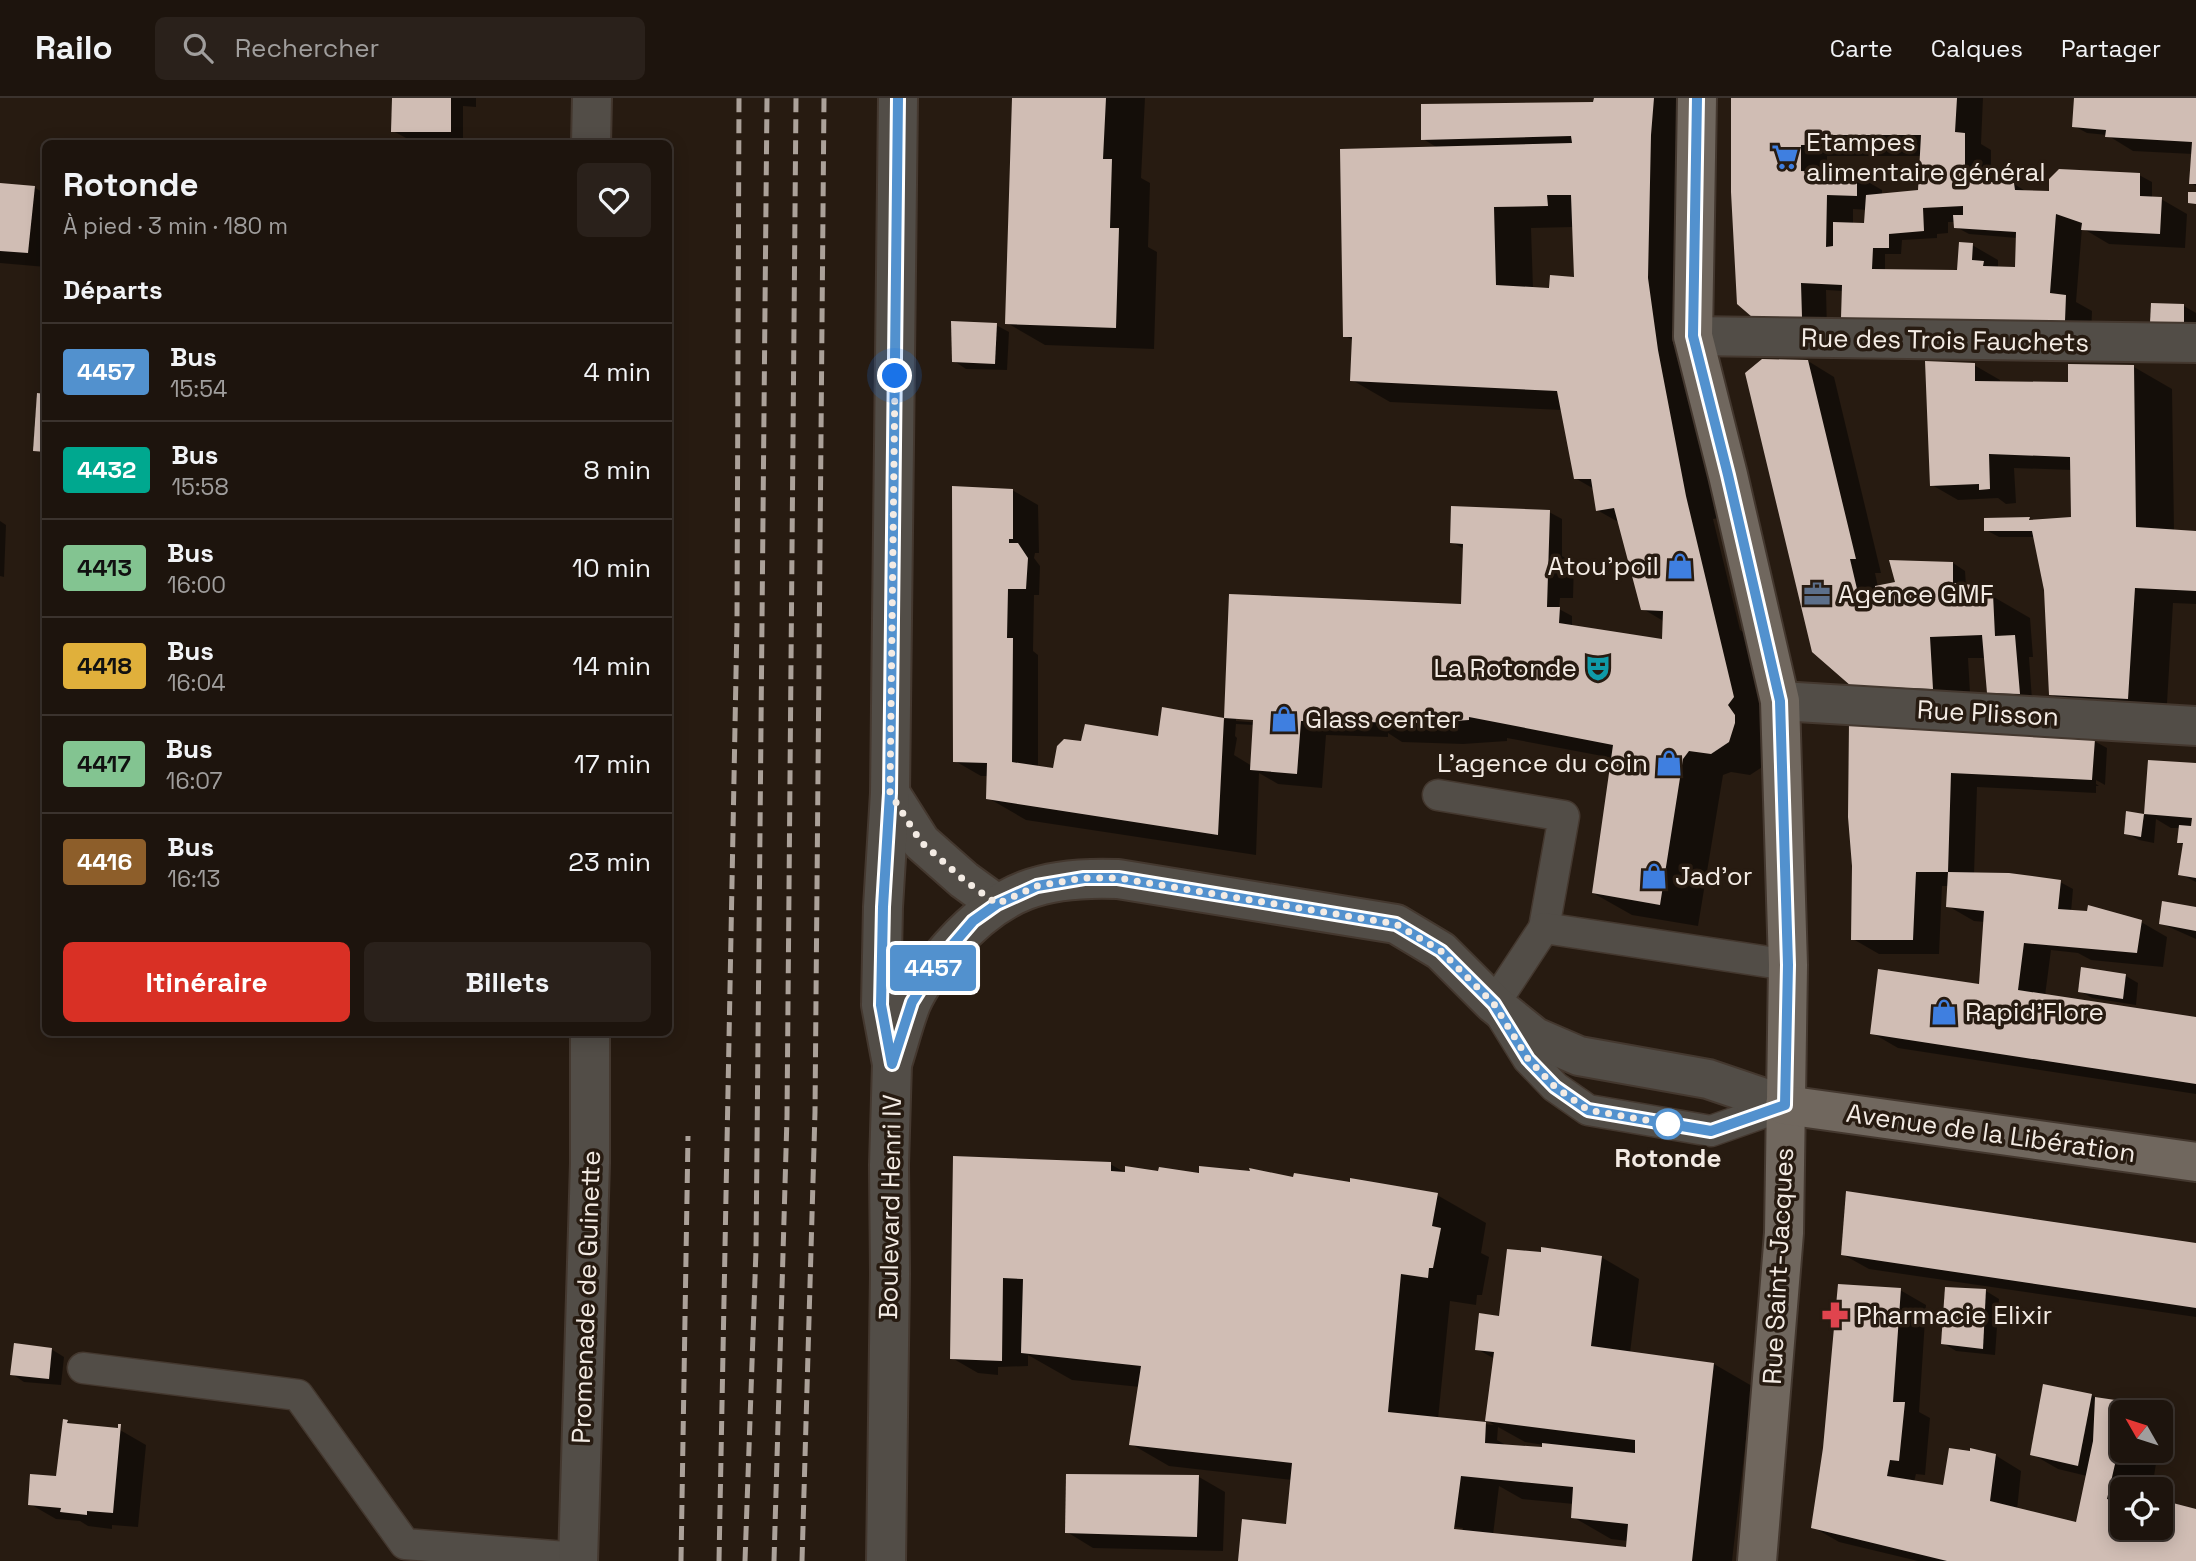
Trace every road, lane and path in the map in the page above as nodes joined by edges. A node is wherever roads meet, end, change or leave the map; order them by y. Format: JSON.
{"nodes":[{"id":1,"x":592,"y":98,"type":"edge"},
{"id":2,"x":898,"y":98,"type":"edge"},
{"id":3,"x":1697,"y":98,"type":"edge"},
{"id":4,"x":591,"y":140,"type":"edge"},
{"id":5,"x":1693,"y":336,"type":"junction"},
{"id":6,"x":2196,"y":343,"type":"edge"},
{"id":7,"x":1780,"y":701,"type":"junction"},
{"id":8,"x":2196,"y":726,"type":"edge"},
{"id":9,"x":890,"y":793,"type":"junction"},
{"id":10,"x":1438,"y":795,"type":"dead end"},
{"id":11,"x":997,"y":904,"type":"junction"},
{"id":12,"x":1544,"y":928,"type":"junction"},
{"id":13,"x":1788,"y":965,"type":"junction"},
{"id":14,"x":1494,"y":1004,"type":"junction"},
{"id":15,"x":590,"y":1036,"type":"edge"},
{"id":16,"x":892,"y":1064,"type":"junction"},
{"id":17,"x":1785,"y":1105,"type":"junction"},
{"id":18,"x":2196,"y":1162,"type":"edge"},
{"id":19,"x":83,"y":1368,"type":"dead end"},
{"id":20,"x":1764,"y":1559,"type":"edge"},
{"id":21,"x":578,"y":1560,"type":"edge"},
{"id":22,"x":886,"y":1561,"type":"edge"}],
"edges":[{"from":1,"to":4,"type":"street"},
{"from":2,"to":9,"type":"street","name":"Boulevard Henri IV"},
{"from":3,"to":5,"type":"main road","name":"Rue Saint-Jacques"},
{"from":5,"to":6,"type":"street","name":"Rue des Trois Fauchets"},
{"from":5,"to":7,"type":"main road","name":"Rue Saint-Jacques"},
{"from":7,"to":8,"type":"street","name":"Rue Plisson"},
{"from":7,"to":13,"type":"main road","name":"Rue Saint-Jacques"},
{"from":9,"to":11,"type":"street"},
{"from":9,"to":16,"type":"street","name":"Boulevard Henri IV"},
{"from":10,"to":12,"type":"lane"},
{"from":11,"to":14,"type":"street"},
{"from":11,"to":16,"type":"street"},
{"from":12,"to":13,"type":"lane"},
{"from":12,"to":14,"type":"lane"},
{"from":13,"to":17,"type":"main road","name":"Rue Saint-Jacques"},
{"from":14,"to":17,"type":"street"},
{"from":14,"to":17,"type":"lane"},
{"from":15,"to":21,"type":"street","name":"Promenade de Guinette"},
{"from":16,"to":22,"type":"street","name":"Boulevard Henri IV"},
{"from":17,"to":18,"type":"main road","name":"Avenue de la Libération"},
{"from":17,"to":20,"type":"main road","name":"Rue Saint-Jacques"},
{"from":19,"to":21,"type":"lane"}]}
